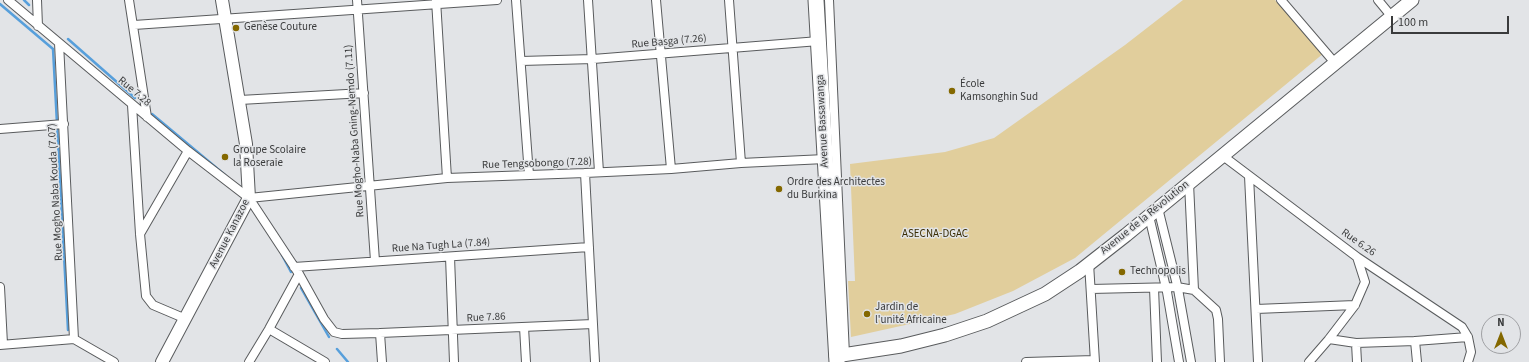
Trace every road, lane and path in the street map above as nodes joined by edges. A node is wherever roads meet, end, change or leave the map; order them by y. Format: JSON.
{"nodes":[{"id":1,"x":8,"y":0,"type":"edge"},
{"id":2,"x":37,"y":0,"type":"edge"},
{"id":3,"x":129,"y":0,"type":"edge"},
{"id":4,"x":222,"y":0,"type":"edge"},
{"id":5,"x":357,"y":0,"type":"edge"},
{"id":6,"x":497,"y":0,"type":"edge"},
{"id":7,"x":516,"y":0,"type":"edge"},
{"id":8,"x":588,"y":0,"type":"edge"},
{"id":9,"x":656,"y":0,"type":"edge"},
{"id":10,"x":729,"y":0,"type":"edge"},
{"id":11,"x":816,"y":0,"type":"edge"},
{"id":12,"x":829,"y":0,"type":"edge"},
{"id":13,"x":1281,"y":0,"type":"edge"},
{"id":14,"x":1378,"y":0,"type":"edge"},
{"id":15,"x":1412,"y":0,"type":"edge"},
{"id":16,"x":436,"y":2,"type":"edge"},
{"id":17,"x":358,"y":10,"type":"junction"},
{"id":18,"x":1392,"y":17,"type":"junction"},
{"id":19,"x":226,"y":19,"type":"junction"},
{"id":20,"x":134,"y":25,"type":"junction"},
{"id":21,"x":38,"y":26,"type":"junction"},
{"id":22,"x":819,"y":40,"type":"junction"},
{"id":23,"x":59,"y":43,"type":"junction"},
{"id":24,"x":733,"y":47,"type":"junction"},
{"id":25,"x":662,"y":54,"type":"junction"},
{"id":26,"x":593,"y":59,"type":"junction"},
{"id":27,"x":521,"y":61,"type":"junction"},
{"id":28,"x":1335,"y":63,"type":"junction"},
{"id":29,"x":364,"y":93,"type":"junction"},
{"id":30,"x":240,"y":100,"type":"junction"},
{"id":31,"x":132,"y":105,"type":"junction"},
{"id":32,"x":147,"y":117,"type":"junction"},
{"id":33,"x":64,"y":124,"type":"junction"},
{"id":34,"x":0,"y":129,"type":"edge"},
{"id":35,"x":188,"y":151,"type":"junction"},
{"id":36,"x":1223,"y":156,"type":"junction"},
{"id":37,"x":825,"y":159,"type":"junction"},
{"id":38,"x":741,"y":163,"type":"junction"},
{"id":39,"x":671,"y":169,"type":"junction"},
{"id":40,"x":599,"y":172,"type":"junction"},
{"id":41,"x":585,"y":173,"type":"junction"},
{"id":42,"x":529,"y":175,"type":"junction"},
{"id":43,"x":1249,"y":176,"type":"junction"},
{"id":44,"x":448,"y":178,"type":"junction"},
{"id":45,"x":1189,"y":183,"type":"junction"},
{"id":46,"x":370,"y":185,"type":"junction"},
{"id":47,"x":249,"y":198,"type":"junction"},
{"id":48,"x":1154,"y":212,"type":"junction"},
{"id":49,"x":140,"y":234,"type":"junction"},
{"id":50,"x":589,"y":247,"type":"junction"},
{"id":51,"x":450,"y":257,"type":"junction"},
{"id":52,"x":1357,"y":257,"type":"junction"},
{"id":53,"x":375,"y":262,"type":"junction"},
{"id":54,"x":1090,"y":263,"type":"junction"},
{"id":55,"x":296,"y":271,"type":"junction"},
{"id":56,"x":0,"y":287,"type":"edge"},
{"id":57,"x":1177,"y":287,"type":"junction"},
{"id":58,"x":1154,"y":288,"type":"junction"},
{"id":59,"x":1166,"y":288,"type":"junction"},
{"id":60,"x":1091,"y":289,"type":"junction"},
{"id":61,"x":1194,"y":290,"type":"junction"},
{"id":62,"x":1354,"y":305,"type":"junction"},
{"id":63,"x":1256,"y":309,"type":"junction"},
{"id":64,"x":186,"y":318,"type":"junction"},
{"id":65,"x":593,"y":324,"type":"junction"},
{"id":66,"x":524,"y":327,"type":"junction"},
{"id":67,"x":269,"y":329,"type":"junction"},
{"id":68,"x":453,"y":330,"type":"junction"},
{"id":69,"x":380,"y":333,"type":"junction"},
{"id":70,"x":1186,"y":334,"type":"junction"},
{"id":71,"x":1175,"y":336,"type":"junction"},
{"id":72,"x":1468,"y":337,"type":"junction"},
{"id":73,"x":1329,"y":339,"type":"junction"},
{"id":74,"x":74,"y":340,"type":"junction"},
{"id":75,"x":1415,"y":341,"type":"junction"},
{"id":76,"x":1356,"y":343,"type":"junction"},
{"id":77,"x":2,"y":344,"type":"edge"},
{"id":78,"x":839,"y":357,"type":"edge"},
{"id":79,"x":1094,"y":361,"type":"edge"},
{"id":80,"x":114,"y":362,"type":"edge"},
{"id":81,"x":162,"y":362,"type":"edge"},
{"id":82,"x":249,"y":362,"type":"edge"},
{"id":83,"x":325,"y":362,"type":"edge"},
{"id":84,"x":382,"y":362,"type":"edge"},
{"id":85,"x":454,"y":362,"type":"edge"},
{"id":86,"x":526,"y":362,"type":"edge"},
{"id":87,"x":595,"y":362,"type":"edge"},
{"id":88,"x":1026,"y":362,"type":"edge"},
{"id":89,"x":1157,"y":362,"type":"edge"},
{"id":90,"x":1179,"y":362,"type":"edge"},
{"id":91,"x":1191,"y":362,"type":"edge"},
{"id":92,"x":1220,"y":362,"type":"edge"},
{"id":93,"x":1258,"y":362,"type":"edge"},
{"id":94,"x":1309,"y":362,"type":"edge"},
{"id":95,"x":1357,"y":362,"type":"edge"},
{"id":96,"x":1417,"y":362,"type":"edge"},
{"id":97,"x":1468,"y":362,"type":"edge"}],
"edges":[{"from":1,"to":21,"type":"street","name":"Rue 7.28"},
{"from":2,"to":21,"type":"street"},
{"from":3,"to":20,"type":"street"},
{"from":4,"to":19,"type":"street","name":"Avenue Kanazoe"},
{"from":5,"to":17,"type":"street","name":"Rue Mogho-Naba Gning-Nemdo (7.11)"},
{"from":6,"to":16,"type":"street"},
{"from":7,"to":27,"type":"street"},
{"from":8,"to":26,"type":"street"},
{"from":9,"to":25,"type":"street"},
{"from":10,"to":24,"type":"street"},
{"from":11,"to":22,"type":"highway","name":"Avenue Bassawanga"},
{"from":12,"to":78,"type":"street"},
{"from":13,"to":28,"type":"street"},
{"from":14,"to":18,"type":"street"},
{"from":15,"to":18,"type":"main road","name":"Avenue de la Révolution"},
{"from":16,"to":17,"type":"street"},
{"from":16,"to":44,"type":"street"},
{"from":17,"to":19,"type":"street"},
{"from":17,"to":29,"type":"street","name":"Rue Mogho-Naba Gning-Nemdo (7.11)"},
{"from":18,"to":28,"type":"main road","name":"Avenue de la Révolution"},
{"from":19,"to":20,"type":"street"},
{"from":19,"to":30,"type":"street","name":"Avenue Kanazoe"},
{"from":20,"to":32,"type":"street"},
{"from":21,"to":23,"type":"street","name":"Rue 7.28"},
{"from":22,"to":24,"type":"street","name":"Rue Basga (7.26)"},
{"from":22,"to":37,"type":"highway","name":"Avenue Bassawanga"},
{"from":23,"to":31,"type":"street","name":"Rue 7.28"},
{"from":23,"to":33,"type":"street","name":"Rue Mogho Naba Kouda (7.07)"},
{"from":24,"to":25,"type":"street","name":"Rue Basga (7.26)"},
{"from":24,"to":38,"type":"street"},
{"from":25,"to":26,"type":"street","name":"Rue Basga (7.26)"},
{"from":25,"to":39,"type":"street"},
{"from":26,"to":27,"type":"street","name":"Rue Basga (7.26)"},
{"from":26,"to":40,"type":"street"},
{"from":27,"to":42,"type":"street"},
{"from":28,"to":36,"type":"main road","name":"Avenue de la Révolution"},
{"from":29,"to":30,"type":"street"},
{"from":29,"to":46,"type":"street","name":"Rue Mogho-Naba Gning-Nemdo (7.11)"},
{"from":30,"to":47,"type":"street","name":"Avenue Kanazoe"},
{"from":31,"to":32,"type":"street","name":"Rue 7.28"},
{"from":31,"to":49,"type":"street"},
{"from":32,"to":35,"type":"street","name":"Rue 7.28"},
{"from":33,"to":34,"type":"street"},
{"from":33,"to":74,"type":"street","name":"Rue Mogho Naba Kouda (7.07)"},
{"from":35,"to":47,"type":"street","name":"Rue 7.28"},
{"from":35,"to":49,"type":"street"},
{"from":36,"to":43,"type":"street","name":"Rue 6.26"},
{"from":36,"to":45,"type":"main road","name":"Avenue de la Révolution"},
{"from":37,"to":38,"type":"street","name":"Rue Tengsobongo (7.28)"},
{"from":37,"to":78,"type":"highway","name":"Avenue Bassawanga"},
{"from":38,"to":39,"type":"street","name":"Rue Tengsobongo (7.28)"},
{"from":39,"to":40,"type":"street","name":"Rue Tengsobongo (7.28)"},
{"from":40,"to":41,"type":"street","name":"Rue Tengsobongo (7.28)"},
{"from":41,"to":42,"type":"street","name":"Rue Tengsobongo (7.28)"},
{"from":41,"to":50,"type":"street"},
{"from":42,"to":44,"type":"street","name":"Rue Tengsobongo (7.28)"},
{"from":43,"to":52,"type":"street","name":"Rue 6.26"},
{"from":43,"to":63,"type":"street"},
{"from":44,"to":46,"type":"street","name":"Rue Tengsobongo (7.28)"},
{"from":45,"to":48,"type":"main road","name":"Avenue de la Révolution"},
{"from":45,"to":61,"type":"street"},
{"from":46,"to":47,"type":"street","name":"Rue Tengsobongo (7.28)"},
{"from":46,"to":53,"type":"street","name":"Rue Mogho-Naba Gning-Nemdo (7.11)"},
{"from":47,"to":55,"type":"street","name":"Rue 7.28"},
{"from":47,"to":64,"type":"street","name":"Avenue Kanazoe"},
{"from":48,"to":54,"type":"main road","name":"Avenue de la Révolution"},
{"from":48,"to":57,"type":"street"},
{"from":48,"to":59,"type":"street"},
{"from":49,"to":64,"type":"street"},
{"from":50,"to":51,"type":"street","name":"Rue Na Tugh La (7.84)"},
{"from":50,"to":65,"type":"street"},
{"from":51,"to":53,"type":"street","name":"Rue Na Tugh La (7.84)"},
{"from":51,"to":68,"type":"street"},
{"from":52,"to":62,"type":"street"},
{"from":52,"to":72,"type":"street","name":"Rue 6.26"},
{"from":53,"to":55,"type":"street","name":"Rue Na Tugh La (7.84)"},
{"from":54,"to":60,"type":"street"},
{"from":54,"to":78,"type":"main road","name":"Avenue de la Révolution"},
{"from":55,"to":67,"type":"street"},
{"from":55,"to":69,"type":"street","name":"Rue 7.86"},
{"from":56,"to":77,"type":"street"},
{"from":57,"to":59,"type":"street"},
{"from":57,"to":61,"type":"street"},
{"from":57,"to":70,"type":"street"},
{"from":58,"to":59,"type":"street"},
{"from":58,"to":60,"type":"street"},
{"from":58,"to":89,"type":"street"},
{"from":59,"to":71,"type":"street"},
{"from":60,"to":79,"type":"street"},
{"from":61,"to":92,"type":"street"},
{"from":62,"to":63,"type":"street"},
{"from":62,"to":73,"type":"street"},
{"from":63,"to":93,"type":"street"},
{"from":64,"to":81,"type":"street","name":"Avenue Kanazoe"},
{"from":65,"to":66,"type":"street","name":"Rue 7.86"},
{"from":65,"to":87,"type":"street"},
{"from":66,"to":68,"type":"street","name":"Rue 7.86"},
{"from":66,"to":86,"type":"street"},
{"from":67,"to":82,"type":"street"},
{"from":67,"to":83,"type":"street"},
{"from":68,"to":69,"type":"street","name":"Rue 7.86"},
{"from":68,"to":85,"type":"street"},
{"from":69,"to":84,"type":"street"},
{"from":70,"to":71,"type":"street"},
{"from":70,"to":91,"type":"street"},
{"from":71,"to":90,"type":"street"},
{"from":72,"to":75,"type":"street"},
{"from":72,"to":97,"type":"street","name":"Rue 6.26"},
{"from":73,"to":76,"type":"street"},
{"from":73,"to":94,"type":"street"},
{"from":74,"to":77,"type":"street"},
{"from":74,"to":80,"type":"street"},
{"from":75,"to":76,"type":"street"},
{"from":75,"to":96,"type":"street"},
{"from":76,"to":95,"type":"street"},
{"from":79,"to":88,"type":"street"}]}
